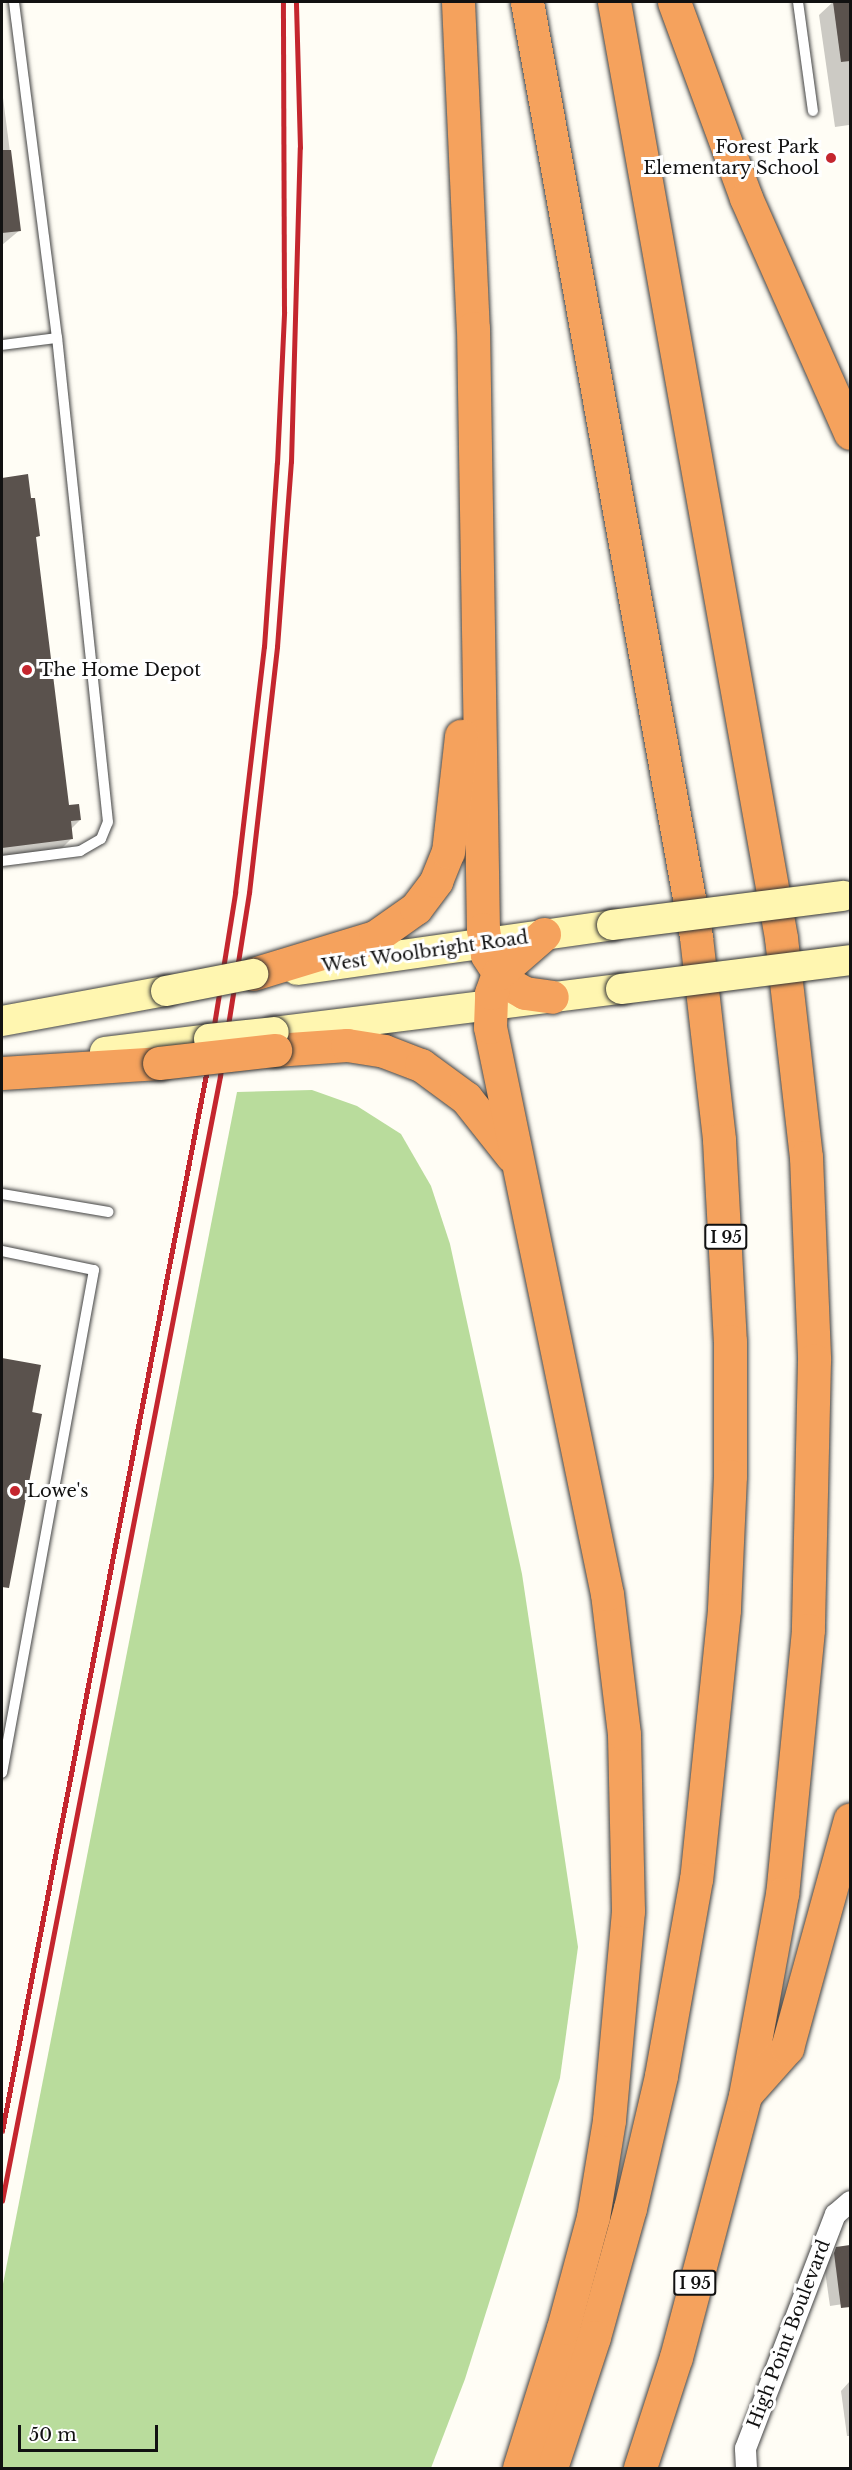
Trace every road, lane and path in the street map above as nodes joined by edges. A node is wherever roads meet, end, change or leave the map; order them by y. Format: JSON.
{"nodes":[{"id":1,"x":14,"y":2,"type":"edge"},
{"id":2,"x":458,"y":2,"type":"edge"},
{"id":3,"x":527,"y":2,"type":"edge"},
{"id":4,"x":614,"y":2,"type":"edge"},
{"id":5,"x":674,"y":2,"type":"edge"},
{"id":6,"x":798,"y":2,"type":"edge"},
{"id":7,"x":813,"y":111,"type":"dead end"},
{"id":8,"x":57,"y":339,"type":"junction"},
{"id":9,"x":2,"y":345,"type":"edge"},
{"id":10,"x":850,"y":433,"type":"edge"},
{"id":11,"x":477,"y":579,"type":"junction"},
{"id":12,"x":2,"y":861,"type":"edge"},
{"id":13,"x":847,"y":896,"type":"edge"},
{"id":14,"x":544,"y":934,"type":"junction"},
{"id":15,"x":484,"y":942,"type":"junction"},
{"id":16,"x":850,"y":960,"type":"edge"},
{"id":17,"x":289,"y":967,"type":"junction"},
{"id":18,"x":253,"y":974,"type":"joint"},
{"id":19,"x":494,"y":990,"type":"junction"},
{"id":20,"x":552,"y":998,"type":"joint"},
{"id":21,"x":2,"y":1021,"type":"edge"},
{"id":22,"x":274,"y":1041,"type":"junction"},
{"id":23,"x":159,"y":1054,"type":"junction"},
{"id":24,"x":2,"y":1068,"type":"edge"},
{"id":25,"x":2,"y":1073,"type":"edge"},
{"id":26,"x":520,"y":1168,"type":"junction"},
{"id":27,"x":2,"y":1194,"type":"edge"},
{"id":28,"x":108,"y":1212,"type":"dead end"},
{"id":29,"x":2,"y":1251,"type":"edge"},
{"id":30,"x":2,"y":1773,"type":"edge"},
{"id":31,"x":850,"y":1820,"type":"edge"},
{"id":32,"x":744,"y":2096,"type":"junction"},
{"id":33,"x":847,"y":2202,"type":"edge"},
{"id":34,"x":519,"y":2469,"type":"edge"},
{"id":35,"x":551,"y":2469,"type":"edge"},
{"id":36,"x":640,"y":2469,"type":"edge"},
{"id":37,"x":746,"y":2469,"type":"edge"}],
"edges":[{"from":1,"to":8,"type":"lane"},
{"from":2,"to":11,"type":"highway"},
{"from":3,"to":35,"type":"highway","number":"I 95"},
{"from":4,"to":32,"type":"highway","number":"I 95"},
{"from":5,"to":10,"type":"highway"},
{"from":6,"to":7,"type":"lane"},
{"from":8,"to":9,"type":"lane"},
{"from":8,"to":12,"type":"lane"},
{"from":11,"to":15,"type":"highway"},
{"from":11,"to":17,"type":"highway"},
{"from":13,"to":14,"type":"main road","name":"West Woolbright Road","bridge":true},
{"from":14,"to":15,"type":"main road","name":"West Woolbright Road"},
{"from":14,"to":19,"type":"highway"},
{"from":15,"to":17,"type":"main road","name":"West Woolbright Road"},
{"from":15,"to":19,"type":"highway"},
{"from":16,"to":20,"type":"main road","bridge":true},
{"from":17,"to":18,"type":"highway"},
{"from":18,"to":21,"type":"main road","bridge":true},
{"from":19,"to":20,"type":"highway"},
{"from":19,"to":22,"type":"main road"},
{"from":19,"to":26,"type":"highway"},
{"from":22,"to":23,"type":"highway","bridge":true},
{"from":22,"to":26,"type":"highway"},
{"from":23,"to":24,"type":"main road"},
{"from":23,"to":25,"type":"highway"},
{"from":26,"to":34,"type":"highway"},
{"from":27,"to":28,"type":"lane"},
{"from":29,"to":30,"type":"lane"},
{"from":31,"to":32,"type":"highway"},
{"from":32,"to":36,"type":"highway","number":"I 95"},
{"from":33,"to":37,"type":"street","name":"High Point Boulevard"}]}
